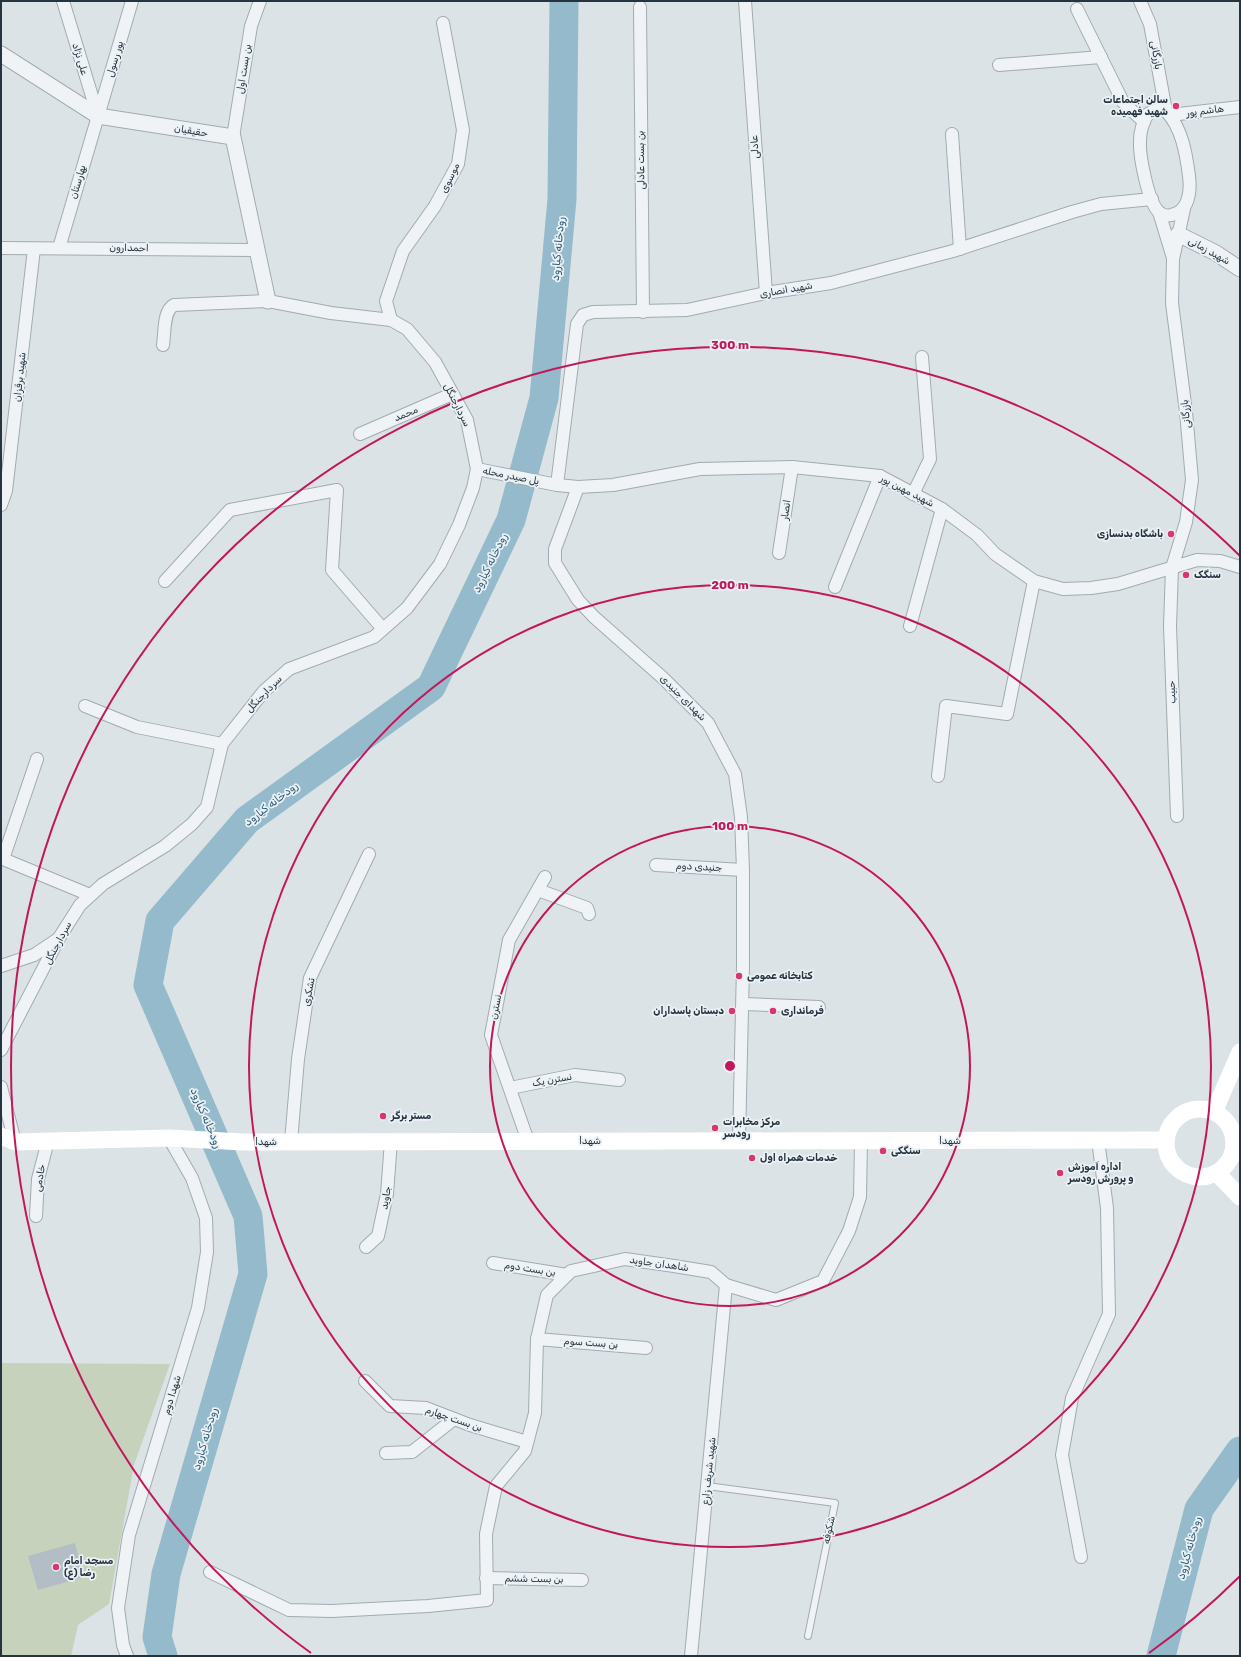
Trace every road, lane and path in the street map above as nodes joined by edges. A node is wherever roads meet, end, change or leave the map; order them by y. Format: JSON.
{"nodes":[{"id":1,"x":63,"y":1,"type":"edge"},
{"id":2,"x":132,"y":1,"type":"edge"},
{"id":3,"x":260,"y":1,"type":"edge"},
{"id":4,"x":745,"y":1,"type":"edge"},
{"id":5,"x":1140,"y":1,"type":"edge"},
{"id":6,"x":640,"y":8,"type":"dead end"},
{"id":7,"x":1076,"y":9,"type":"dead end"},
{"id":8,"x":443,"y":23,"type":"dead end"},
{"id":9,"x":1,"y":54,"type":"edge"},
{"id":10,"x":1101,"y":57,"type":"junction"},
{"id":11,"x":999,"y":65,"type":"dead end"},
{"id":12,"x":1240,"y":107,"type":"edge"},
{"id":13,"x":1168,"y":113,"type":"junction"},
{"id":14,"x":98,"y":116,"type":"junction"},
{"id":15,"x":1144,"y":122,"type":"junction"},
{"id":16,"x":952,"y":134,"type":"dead end"},
{"id":17,"x":233,"y":137,"type":"junction"},
{"id":18,"x":1152,"y":199,"type":"junction"},
{"id":19,"x":1184,"y":209,"type":"junction"},
{"id":20,"x":1159,"y":212,"type":"junction"},
{"id":21,"x":1178,"y":234,"type":"junction"},
{"id":22,"x":1,"y":248,"type":"edge"},
{"id":23,"x":59,"y":248,"type":"junction"},
{"id":24,"x":34,"y":249,"type":"junction"},
{"id":25,"x":960,"y":249,"type":"junction"},
{"id":26,"x":257,"y":250,"type":"junction"},
{"id":27,"x":1173,"y":259,"type":"junction"},
{"id":28,"x":1240,"y":269,"type":"edge"},
{"id":29,"x":766,"y":293,"type":"junction"},
{"id":30,"x":268,"y":300,"type":"junction"},
{"id":31,"x":643,"y":312,"type":"junction"},
{"id":32,"x":391,"y":320,"type":"junction"},
{"id":33,"x":163,"y":345,"type":"dead end"},
{"id":34,"x":922,"y":357,"type":"dead end"},
{"id":35,"x":452,"y":394,"type":"junction"},
{"id":36,"x":360,"y":434,"type":"dead end"},
{"id":37,"x":792,"y":467,"type":"junction"},
{"id":38,"x":477,"y":469,"type":"junction"},
{"id":39,"x":880,"y":476,"type":"junction"},
{"id":40,"x":544,"y":482,"type":"joint"},
{"id":41,"x":557,"y":485,"type":"junction"},
{"id":42,"x":578,"y":487,"type":"junction"},
{"id":43,"x":913,"y":494,"type":"junction"},
{"id":44,"x":1,"y":505,"type":"edge"},
{"id":45,"x":942,"y":509,"type":"junction"},
{"id":46,"x":779,"y":553,"type":"dead end"},
{"id":47,"x":1240,"y":567,"type":"edge"},
{"id":48,"x":1172,"y":568,"type":"junction"},
{"id":49,"x":165,"y":581,"type":"dead end"},
{"id":50,"x":1034,"y":581,"type":"junction"},
{"id":51,"x":835,"y":587,"type":"dead end"},
{"id":52,"x":910,"y":626,"type":"dead end"},
{"id":53,"x":383,"y":629,"type":"junction"},
{"id":54,"x":85,"y":706,"type":"dead end"},
{"id":55,"x":222,"y":744,"type":"junction"},
{"id":56,"x":37,"y":759,"type":"dead end"},
{"id":57,"x":938,"y":776,"type":"dead end"},
{"id":58,"x":1177,"y":816,"type":"dead end"},
{"id":59,"x":369,"y":854,"type":"dead end"},
{"id":60,"x":656,"y":865,"type":"dead end"},
{"id":61,"x":743,"y":870,"type":"junction"},
{"id":62,"x":546,"y":877,"type":"dead end"},
{"id":63,"x":538,"y":890,"type":"junction"},
{"id":64,"x":90,"y":895,"type":"junction"},
{"id":65,"x":589,"y":914,"type":"dead end"},
{"id":66,"x":59,"y":938,"type":"junction"},
{"id":67,"x":1,"y":966,"type":"edge"},
{"id":68,"x":743,"y":1004,"type":"junction"},
{"id":69,"x":819,"y":1007,"type":"dead end"},
{"id":70,"x":1,"y":1050,"type":"edge"},
{"id":71,"x":1240,"y":1052,"type":"edge"},
{"id":72,"x":618,"y":1080,"type":"dead end"},
{"id":73,"x":1,"y":1087,"type":"edge"},
{"id":74,"x":510,"y":1088,"type":"junction"},
{"id":75,"x":1214,"y":1112,"type":"junction"},
{"id":76,"x":169,"y":1138,"type":"junction"},
{"id":77,"x":739,"y":1140,"type":"junction"},
{"id":78,"x":1098,"y":1140,"type":"junction"},
{"id":79,"x":1166,"y":1140,"type":"junction"},
{"id":80,"x":48,"y":1141,"type":"junction"},
{"id":81,"x":528,"y":1141,"type":"junction"},
{"id":82,"x":861,"y":1141,"type":"junction"},
{"id":83,"x":291,"y":1142,"type":"junction"},
{"id":84,"x":391,"y":1142,"type":"junction"},
{"id":85,"x":6,"y":1143,"type":"edge"},
{"id":86,"x":1217,"y":1173,"type":"junction"},
{"id":87,"x":1240,"y":1197,"type":"edge"},
{"id":88,"x":36,"y":1216,"type":"dead end"},
{"id":89,"x":366,"y":1248,"type":"dead end"},
{"id":90,"x":494,"y":1263,"type":"dead end"},
{"id":91,"x":566,"y":1275,"type":"junction"},
{"id":92,"x":726,"y":1286,"type":"junction"},
{"id":93,"x":537,"y":1339,"type":"junction"},
{"id":94,"x":646,"y":1348,"type":"dead end"},
{"id":95,"x":364,"y":1381,"type":"dead end"},
{"id":96,"x":454,"y":1419,"type":"junction"},
{"id":97,"x":527,"y":1442,"type":"junction"},
{"id":98,"x":386,"y":1453,"type":"dead end"},
{"id":99,"x":707,"y":1486,"type":"junction"},
{"id":100,"x":1081,"y":1557,"type":"dead end"},
{"id":101,"x":210,"y":1572,"type":"dead end"},
{"id":102,"x":486,"y":1578,"type":"junction"},
{"id":103,"x":582,"y":1580,"type":"dead end"},
{"id":104,"x":808,"y":1636,"type":"dead end"},
{"id":105,"x":127,"y":1656,"type":"edge"},
{"id":106,"x":691,"y":1656,"type":"edge"}],
"edges":[{"from":1,"to":14,"type":"street","name":"علی نژاد"},
{"from":2,"to":14,"type":"street","name":"پور رسول"},
{"from":3,"to":17,"type":"street","name":"بن بست اول"},
{"from":4,"to":29,"type":"street","name":"عادلی"},
{"from":5,"to":13,"type":"street","name":"بازرگانی"},
{"from":6,"to":31,"type":"street","name":"بن بست عادلی"},
{"from":7,"to":10,"type":"street"},
{"from":8,"to":32,"type":"street","name":"موسوی"},
{"from":9,"to":14,"type":"street","name":"حقیقیان"},
{"from":10,"to":11,"type":"street"},
{"from":10,"to":15,"type":"street"},
{"from":12,"to":13,"type":"street","name":"هاشم پور"},
{"from":13,"to":15,"type":"street","name":"هاشم پور"},
{"from":13,"to":19,"type":"street","name":"بازرگانی"},
{"from":14,"to":17,"type":"street","name":"حقیقیان"},
{"from":14,"to":23,"type":"street","name":"بهارستان"},
{"from":15,"to":18,"type":"street"},
{"from":16,"to":25,"type":"street"},
{"from":17,"to":26,"type":"street"},
{"from":18,"to":20,"type":"street"},
{"from":18,"to":25,"type":"street","name":"شهید انصاری"},
{"from":19,"to":20,"type":"street"},
{"from":19,"to":21,"type":"street","name":"بازرگانی"},
{"from":20,"to":27,"type":"street"},
{"from":21,"to":27,"type":"street","name":"بازرگانی"},
{"from":21,"to":28,"type":"street","name":"شهید زمانی"},
{"from":22,"to":24,"type":"street","name":"احمدارون"},
{"from":23,"to":24,"type":"street","name":"احمدارون"},
{"from":23,"to":26,"type":"street","name":"احمدارون"},
{"from":24,"to":44,"type":"street","name":"شهید برقزان"},
{"from":25,"to":29,"type":"street","name":"شهید انصاری"},
{"from":26,"to":30,"type":"street"},
{"from":27,"to":48,"type":"street","name":"بازرگانی"},
{"from":29,"to":31,"type":"street","name":"شهید انصاری"},
{"from":30,"to":32,"type":"street"},
{"from":30,"to":33,"type":"street"},
{"from":31,"to":41,"type":"street","name":"شهید انصاری"},
{"from":32,"to":35,"type":"street","name":"سردارجنگل"},
{"from":34,"to":43,"type":"street"},
{"from":35,"to":36,"type":"street","name":"محمد"},
{"from":35,"to":38,"type":"street","name":"سردارجنگل"},
{"from":37,"to":39,"type":"street","name":"شهید مهین پور"},
{"from":37,"to":42,"type":"street","name":"شهید مهین پور"},
{"from":37,"to":46,"type":"street","name":"انصار"},
{"from":38,"to":40,"type":"street","name":"پل صیدر محله"},
{"from":38,"to":53,"type":"street","name":"سردارجنگل"},
{"from":39,"to":43,"type":"street","name":"شهید مهین پور"},
{"from":39,"to":51,"type":"street"},
{"from":40,"to":41,"type":"street","name":"شهید مهین پور"},
{"from":41,"to":42,"type":"street","name":"شهید مهین پور"},
{"from":42,"to":61,"type":"street","name":"شهدای جنیدی"},
{"from":43,"to":45,"type":"street","name":"شهید مهین پور"},
{"from":45,"to":50,"type":"street","name":"شهید مهین پور"},
{"from":45,"to":52,"type":"street"},
{"from":47,"to":48,"type":"street","name":"شهید مهین پور"},
{"from":48,"to":50,"type":"street","name":"شهید مهین پور"},
{"from":48,"to":58,"type":"street","name":"حبیب"},
{"from":49,"to":53,"type":"street"},
{"from":50,"to":57,"type":"street"},
{"from":53,"to":55,"type":"street","name":"سردارجنگل"},
{"from":54,"to":55,"type":"street"},
{"from":55,"to":64,"type":"street","name":"سردارجنگل"},
{"from":56,"to":64,"type":"street"},
{"from":59,"to":83,"type":"street","name":"تشکری"},
{"from":60,"to":61,"type":"street","name":"جنیدی دوم"},
{"from":61,"to":68,"type":"street","name":"شهدای جنیدی"},
{"from":62,"to":63,"type":"street","name":"نسترن"},
{"from":63,"to":65,"type":"street"},
{"from":63,"to":74,"type":"street","name":"نسترن"},
{"from":64,"to":66,"type":"street","name":"سردارجنگل"},
{"from":66,"to":67,"type":"street"},
{"from":66,"to":70,"type":"street","name":"سردارجنگل"},
{"from":68,"to":69,"type":"street"},
{"from":68,"to":77,"type":"street","name":"شهدای جنیدی"},
{"from":71,"to":75,"type":"main road"},
{"from":72,"to":74,"type":"street","name":"نسترن یک"},
{"from":73,"to":85,"type":"street"},
{"from":74,"to":81,"type":"street","name":"نسترن"},
{"from":75,"to":79,"type":"main road"},
{"from":75,"to":86,"type":"main road"},
{"from":76,"to":80,"type":"main road","name":"شهدا"},
{"from":76,"to":83,"type":"main road","name":"شهدا"},
{"from":76,"to":105,"type":"street","name":"شهدا دوم"},
{"from":77,"to":81,"type":"main road","name":"شهدا"},
{"from":77,"to":82,"type":"main road","name":"شهدا"},
{"from":78,"to":79,"type":"main road","name":"شهدا"},
{"from":78,"to":82,"type":"main road","name":"شهدا"},
{"from":78,"to":100,"type":"street"},
{"from":79,"to":86,"type":"main road"},
{"from":80,"to":85,"type":"main road","name":"شهدا"},
{"from":80,"to":88,"type":"street","name":"خادمی"},
{"from":81,"to":84,"type":"main road","name":"شهدا"},
{"from":82,"to":92,"type":"street","name":"شاهدان جاوید"},
{"from":83,"to":84,"type":"main road","name":"شهدا"},
{"from":84,"to":89,"type":"street","name":"جاوید"},
{"from":86,"to":87,"type":"main road"},
{"from":90,"to":91,"type":"street","name":"بن بست دوم"},
{"from":91,"to":92,"type":"street","name":"شاهدان جاوید"},
{"from":91,"to":93,"type":"street","name":"شاهدان جاوید"},
{"from":92,"to":99,"type":"street","name":"شهید شریف زارع"},
{"from":93,"to":94,"type":"street","name":"بن بست سوم"},
{"from":93,"to":97,"type":"street","name":"شاهدان جاوید"},
{"from":95,"to":96,"type":"street","name":"بن بست چهارم"},
{"from":96,"to":97,"type":"street","name":"بن بست چهارم"},
{"from":96,"to":98,"type":"street"},
{"from":97,"to":102,"type":"street","name":"شاهدان جاوید"},
{"from":99,"to":104,"type":"lane","name":"شکوفه"},
{"from":99,"to":106,"type":"street","name":"شهید شریف زارع"},
{"from":101,"to":102,"type":"street","name":"شاهدان جاوید"},
{"from":102,"to":103,"type":"street","name":"بن بست ششم"}]}
